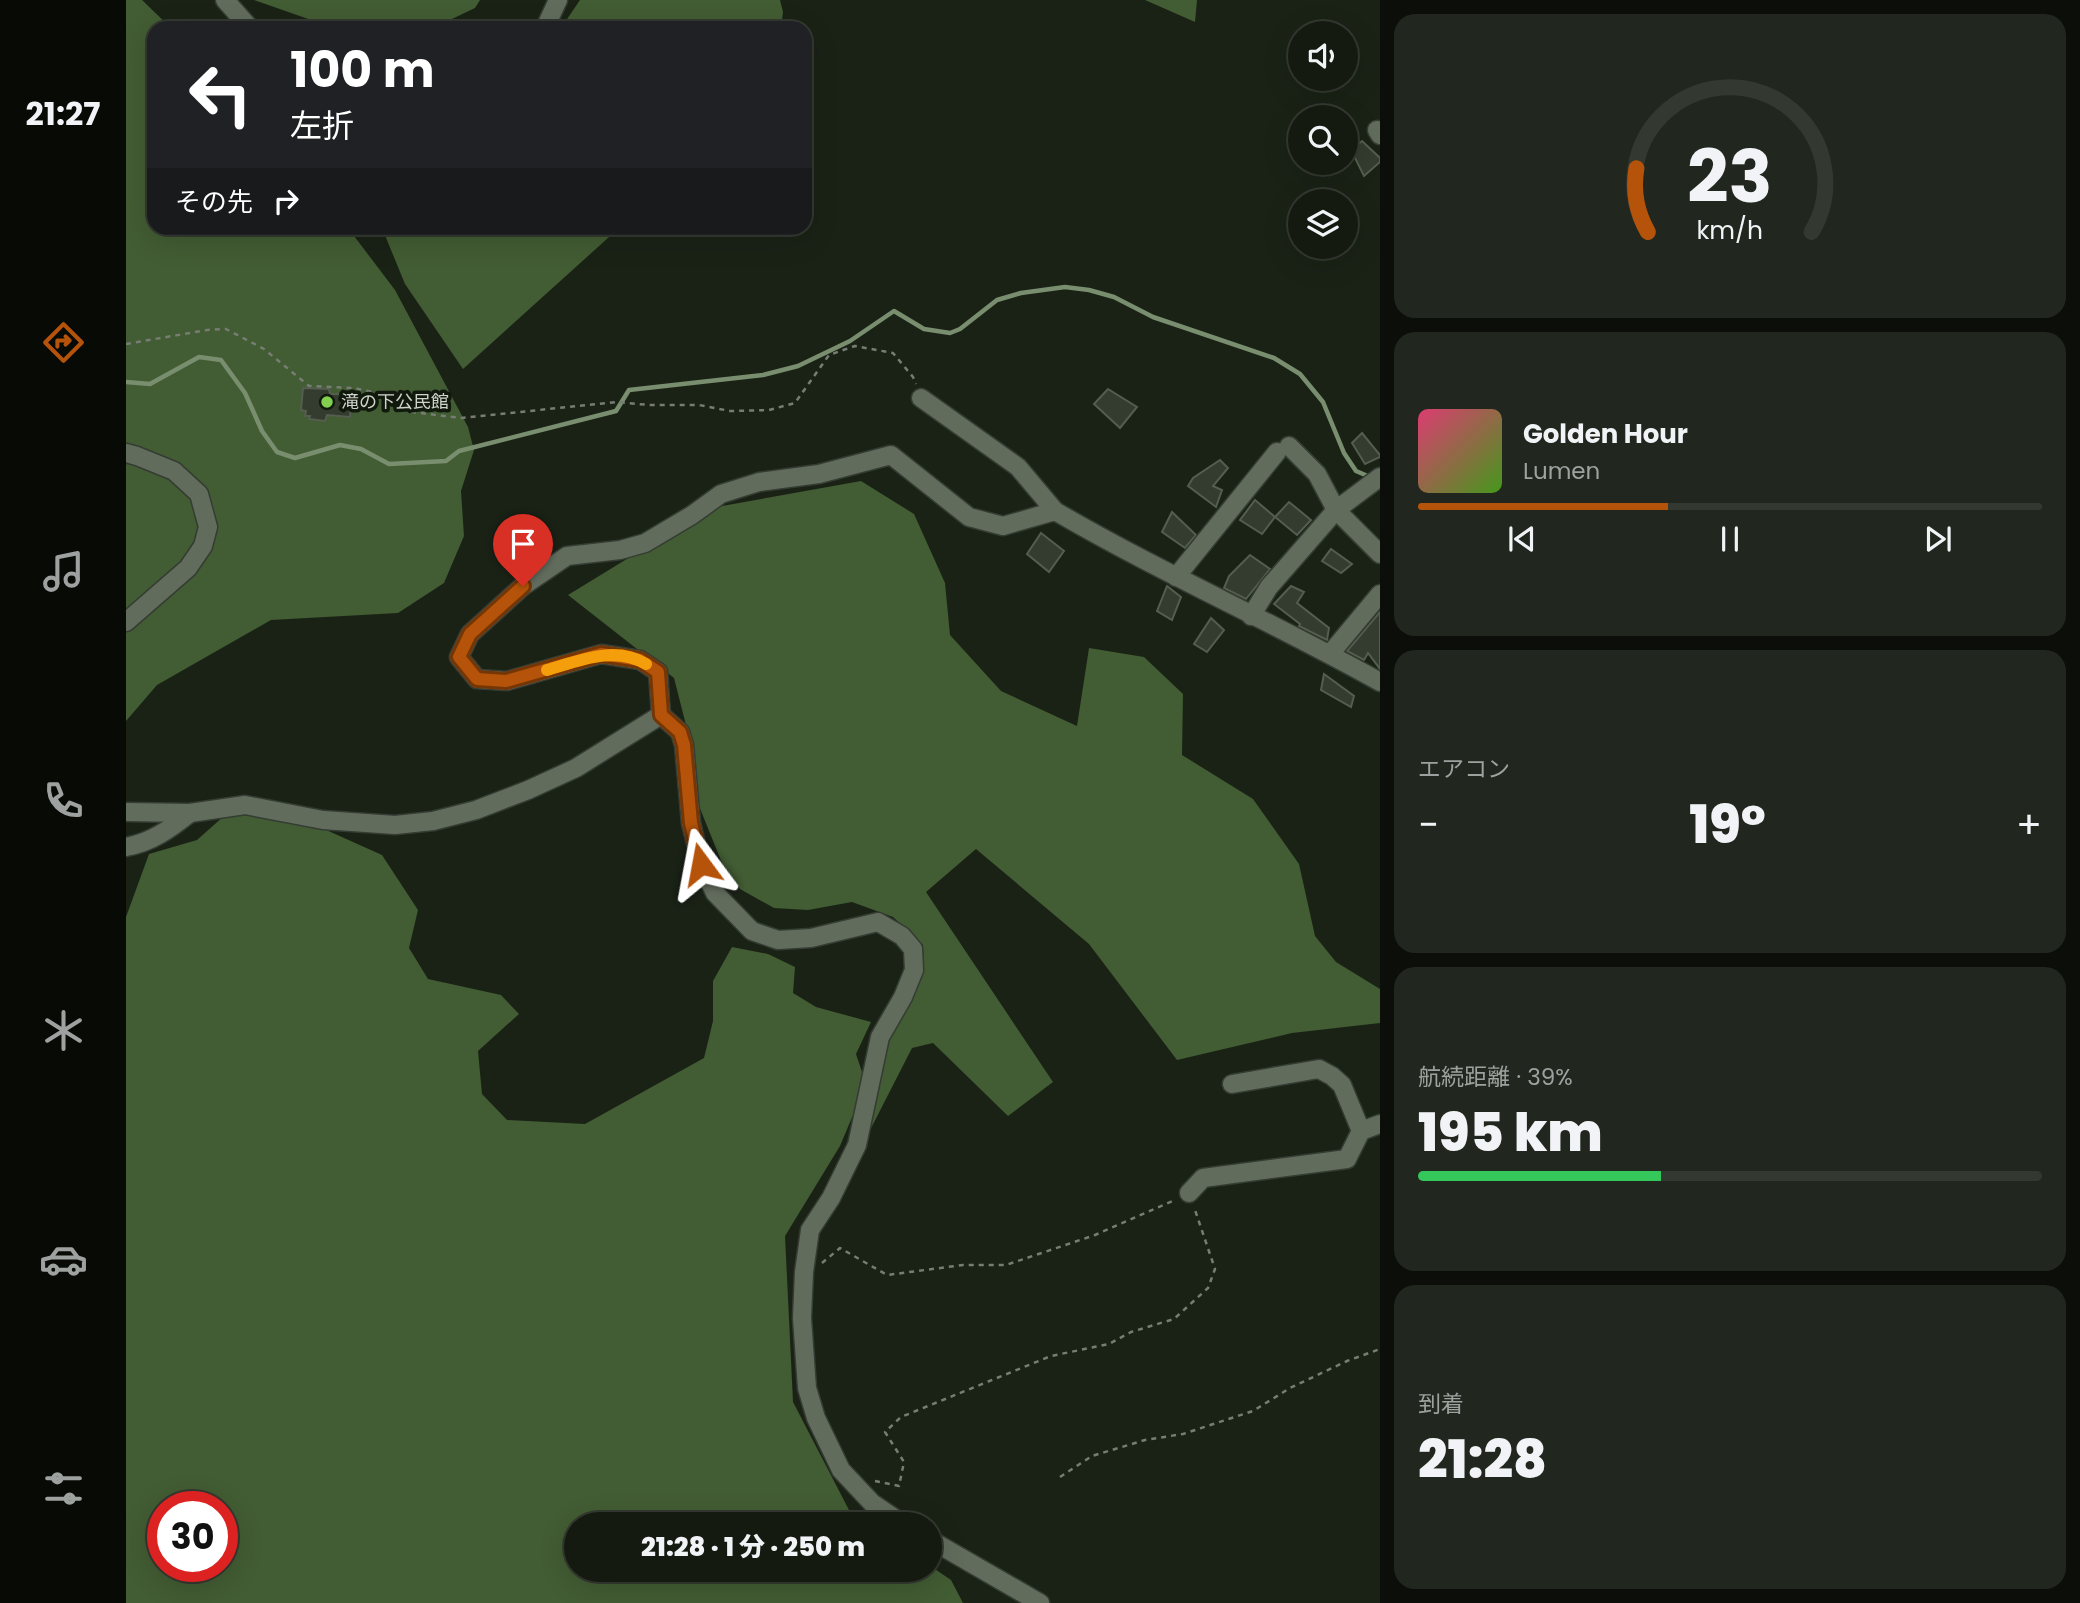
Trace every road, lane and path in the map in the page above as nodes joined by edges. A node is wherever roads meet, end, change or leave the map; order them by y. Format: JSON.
{"nodes":[{"id":1,"x":225,"y":0,"type":"edge"},
{"id":2,"x":558,"y":0,"type":"edge"},
{"id":3,"x":244,"y":21,"type":"edge"},
{"id":4,"x":548,"y":21,"type":"edge"},
{"id":5,"x":126,"y":344,"type":"edge"},
{"id":6,"x":921,"y":398,"type":"joint"},
{"id":7,"x":126,"y":453,"type":"edge"},
{"id":8,"x":1380,"y":477,"type":"edge"},
{"id":9,"x":1336,"y":510,"type":"junction"},
{"id":10,"x":1055,"y":511,"type":"junction"},
{"id":11,"x":1380,"y":554,"type":"edge"},
{"id":12,"x":1176,"y":578,"type":"junction"},
{"id":13,"x":1380,"y":594,"type":"edge"},
{"id":14,"x":1251,"y":616,"type":"junction"},
{"id":15,"x":126,"y":622,"type":"edge"},
{"id":16,"x":1330,"y":654,"type":"junction"},
{"id":17,"x":1380,"y":682,"type":"edge"},
{"id":18,"x":661,"y":715,"type":"junction"},
{"id":19,"x":126,"y":812,"type":"edge"},
{"id":20,"x":190,"y":813,"type":"junction"},
{"id":21,"x":126,"y":847,"type":"edge"},
{"id":22,"x":1232,"y":1084,"type":"dead end"},
{"id":23,"x":1380,"y":1124,"type":"edge"},
{"id":24,"x":1361,"y":1131,"type":"junction"},
{"id":25,"x":1189,"y":1193,"type":"junction"},
{"id":26,"x":804,"y":1272,"type":"junction"},
{"id":27,"x":1380,"y":1349,"type":"edge"},
{"id":28,"x":867,"y":1474,"type":"dead end"},
{"id":29,"x":1060,"y":1478,"type":"dead end"},
{"id":30,"x":885,"y":1512,"type":"edge"},
{"id":31,"x":942,"y":1546,"type":"edge"},
{"id":32,"x":1040,"y":1603,"type":"edge"}],
"edges":[{"from":1,"to":3,"type":"street"},
{"from":2,"to":4,"type":"street"},
{"from":5,"to":6,"type":"path"},
{"from":6,"to":10,"type":"street"},
{"from":7,"to":15,"type":"street"},
{"from":8,"to":9,"type":"street"},
{"from":9,"to":11,"type":"street"},
{"from":9,"to":12,"type":"street"},
{"from":9,"to":14,"type":"street"},
{"from":10,"to":12,"type":"street"},
{"from":10,"to":18,"type":"street"},
{"from":12,"to":14,"type":"street"},
{"from":13,"to":16,"type":"street"},
{"from":14,"to":16,"type":"street"},
{"from":16,"to":17,"type":"street"},
{"from":18,"to":20,"type":"street"},
{"from":18,"to":26,"type":"street"},
{"from":19,"to":20,"type":"street"},
{"from":20,"to":21,"type":"street"},
{"from":22,"to":24,"type":"street"},
{"from":23,"to":24,"type":"street"},
{"from":24,"to":25,"type":"street"},
{"from":25,"to":26,"type":"path"},
{"from":25,"to":28,"type":"path"},
{"from":26,"to":30,"type":"street"},
{"from":27,"to":29,"type":"path"},
{"from":31,"to":32,"type":"street"}]}
